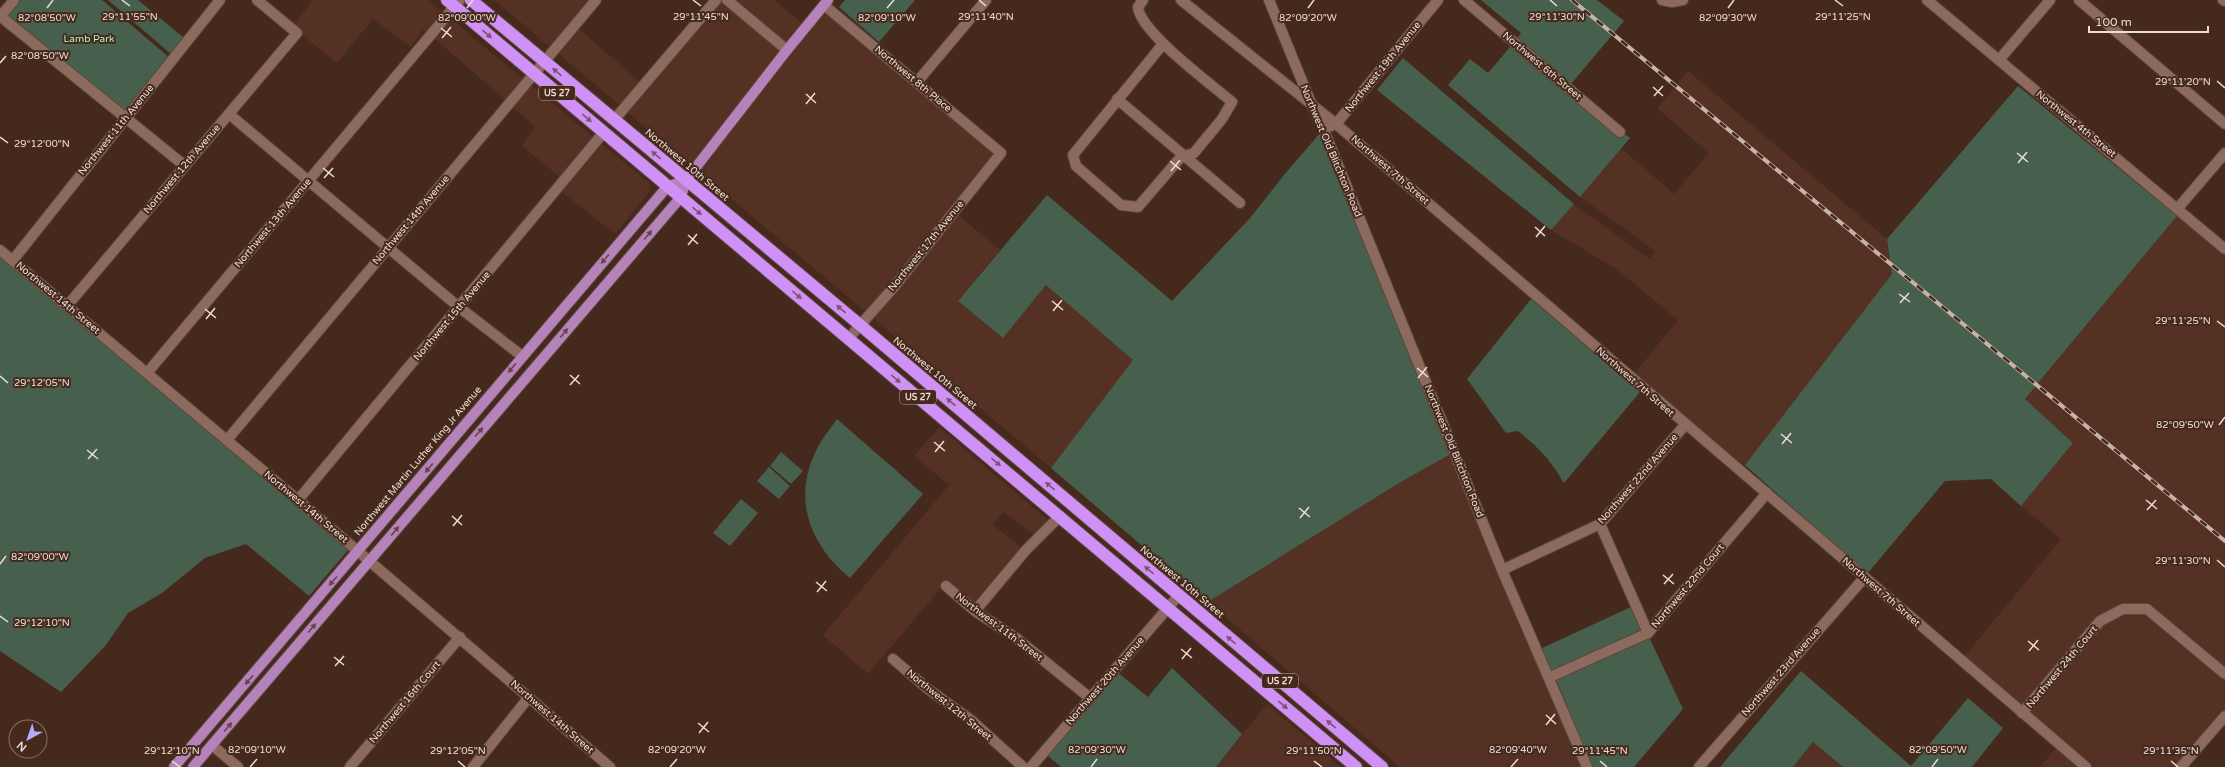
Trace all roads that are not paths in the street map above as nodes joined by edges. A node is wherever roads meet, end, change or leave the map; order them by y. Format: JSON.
{"nodes":[{"id":1,"x":14,"y":0,"type":"edge"},
{"id":2,"x":220,"y":0,"type":"edge"},
{"id":3,"x":257,"y":0,"type":"edge"},
{"id":4,"x":471,"y":0,"type":"edge"},
{"id":5,"x":596,"y":0,"type":"edge"},
{"id":6,"x":716,"y":0,"type":"edge"},
{"id":7,"x":727,"y":0,"type":"edge"},
{"id":8,"x":986,"y":0,"type":"edge"},
{"id":9,"x":1143,"y":0,"type":"edge"},
{"id":10,"x":1181,"y":0,"type":"edge"},
{"id":11,"x":1269,"y":0,"type":"edge"},
{"id":12,"x":1438,"y":0,"type":"edge"},
{"id":13,"x":1464,"y":0,"type":"edge"},
{"id":14,"x":1683,"y":0,"type":"edge"},
{"id":15,"x":1927,"y":0,"type":"edge"},
{"id":16,"x":2050,"y":0,"type":"edge"},
{"id":17,"x":2079,"y":0,"type":"edge"},
{"id":18,"x":1667,"y":1,"type":"edge"},
{"id":19,"x":454,"y":2,"type":"edge"},
{"id":20,"x":826,"y":3,"type":"edge"},
{"id":21,"x":0,"y":16,"type":"edge"},
{"id":22,"x":1163,"y":44,"type":"junction"},
{"id":23,"x":787,"y":50,"type":"junction"},
{"id":24,"x":1998,"y":60,"type":"junction"},
{"id":25,"x":544,"y":61,"type":"junction"},
{"id":26,"x":533,"y":73,"type":"junction"},
{"id":27,"x":917,"y":82,"type":"junction"},
{"id":28,"x":1118,"y":99,"type":"junction"},
{"id":29,"x":1311,"y":103,"type":"junction"},
{"id":30,"x":229,"y":114,"type":"junction"},
{"id":31,"x":125,"y":117,"type":"junction"},
{"id":32,"x":614,"y":120,"type":"junction"},
{"id":33,"x":1336,"y":124,"type":"junction"},
{"id":34,"x":2225,"y":124,"type":"edge"},
{"id":35,"x":1323,"y":128,"type":"junction"},
{"id":36,"x":604,"y":132,"type":"junction"},
{"id":37,"x":1620,"y":132,"type":"dead end"},
{"id":38,"x":1002,"y":153,"type":"joint"},
{"id":39,"x":2225,"y":153,"type":"edge"},
{"id":40,"x":1186,"y":156,"type":"junction"},
{"id":41,"x":185,"y":166,"type":"junction"},
{"id":42,"x":686,"y":180,"type":"junction"},
{"id":43,"x":308,"y":181,"type":"junction"},
{"id":44,"x":667,"y":187,"type":"junction"},
{"id":45,"x":681,"y":197,"type":"junction"},
{"id":46,"x":1240,"y":203,"type":"dead end"},
{"id":47,"x":2178,"y":208,"type":"junction"},
{"id":48,"x":388,"y":248,"type":"junction"},
{"id":49,"x":2225,"y":249,"type":"edge"},
{"id":50,"x":0,"y":250,"type":"edge"},
{"id":51,"x":12,"y":260,"type":"junction"},
{"id":52,"x":67,"y":306,"type":"junction"},
{"id":53,"x":460,"y":308,"type":"junction"},
{"id":54,"x":860,"y":325,"type":"junction"},
{"id":55,"x":848,"y":338,"type":"junction"},
{"id":56,"x":522,"y":356,"type":"junction"},
{"id":57,"x":147,"y":373,"type":"junction"},
{"id":58,"x":1685,"y":425,"type":"junction"},
{"id":59,"x":227,"y":440,"type":"junction"},
{"id":60,"x":1037,"y":475,"type":"junction"},
{"id":61,"x":1026,"y":487,"type":"junction"},
{"id":62,"x":1767,"y":492,"type":"junction"},
{"id":63,"x":298,"y":500,"type":"junction"},
{"id":64,"x":1060,"y":516,"type":"junction"},
{"id":65,"x":1600,"y":524,"type":"junction"},
{"id":66,"x":358,"y":551,"type":"junction"},
{"id":67,"x":370,"y":561,"type":"junction"},
{"id":68,"x":1502,"y":570,"type":"junction"},
{"id":69,"x":1864,"y":578,"type":"junction"},
{"id":70,"x":946,"y":586,"type":"dead end"},
{"id":71,"x":1179,"y":595,"type":"junction"},
{"id":72,"x":1168,"y":607,"type":"junction"},
{"id":73,"x":975,"y":611,"type":"junction"},
{"id":74,"x":1648,"y":633,"type":"junction"},
{"id":75,"x":460,"y":638,"type":"junction"},
{"id":76,"x":893,"y":659,"type":"dead end"},
{"id":77,"x":2225,"y":674,"type":"edge"},
{"id":78,"x":1550,"y":677,"type":"junction"},
{"id":79,"x":529,"y":697,"type":"junction"},
{"id":80,"x":1090,"y":698,"type":"junction"},
{"id":81,"x":2022,"y":713,"type":"junction"},
{"id":82,"x":2225,"y":716,"type":"edge"},
{"id":83,"x":1324,"y":739,"type":"junction"},
{"id":84,"x":1353,"y":743,"type":"junction"},
{"id":85,"x":212,"y":745,"type":"junction"},
{"id":86,"x":606,"y":766,"type":"edge"},
{"id":87,"x":174,"y":767,"type":"edge"},
{"id":88,"x":194,"y":767,"type":"edge"},
{"id":89,"x":238,"y":767,"type":"edge"},
{"id":90,"x":350,"y":767,"type":"edge"},
{"id":91,"x":473,"y":767,"type":"edge"},
{"id":92,"x":1023,"y":767,"type":"edge"},
{"id":93,"x":1031,"y":767,"type":"edge"},
{"id":94,"x":1356,"y":767,"type":"edge"},
{"id":95,"x":1382,"y":767,"type":"edge"},
{"id":96,"x":1587,"y":767,"type":"edge"},
{"id":97,"x":1699,"y":767,"type":"edge"},
{"id":98,"x":2086,"y":767,"type":"edge"},
{"id":99,"x":2181,"y":767,"type":"edge"}],
"edges":[{"from":1,"to":21,"type":"street"},
{"from":2,"to":31,"type":"street","name":"Northwest 11th Avenue"},
{"from":3,"to":30,"type":"street","name":"Northwest 12th Avenue"},
{"from":4,"to":25,"type":"highway","name":"Northwest 10th Street","number":"US 27"},
{"from":5,"to":25,"type":"street","name":"Northwest 14th Avenue"},
{"from":6,"to":32,"type":"street"},
{"from":7,"to":23,"type":"street"},
{"from":8,"to":27,"type":"street"},
{"from":9,"to":22,"type":"street"},
{"from":10,"to":29,"type":"street","name":"Northwest 7th Street"},
{"from":11,"to":29,"type":"street","name":"Northwest Old Blitchton Road"},
{"from":12,"to":33,"type":"street","name":"Northwest 19th Avenue"},
{"from":13,"to":37,"type":"street","name":"Northwest 6th Street"},
{"from":14,"to":18,"type":"street"},
{"from":15,"to":24,"type":"street","name":"Northwest 4th Street"},
{"from":16,"to":24,"type":"street"},
{"from":17,"to":34,"type":"street"},
{"from":19,"to":26,"type":"highway","number":"US 27","one_way":true},
{"from":19,"to":43,"type":"street","name":"Northwest 13th Avenue"},
{"from":20,"to":23,"type":"main road"},
{"from":20,"to":27,"type":"street","name":"Northwest 8th Place"},
{"from":21,"to":31,"type":"street"},
{"from":22,"to":28,"type":"street"},
{"from":22,"to":40,"type":"street"},
{"from":23,"to":42,"type":"main road"},
{"from":24,"to":47,"type":"street","name":"Northwest 4th Street"},
{"from":25,"to":26,"type":"street","name":"Northwest 14th Avenue"},
{"from":32,"to":25,"type":"highway","name":"Northwest 10th Street","number":"US 27","one_way":true},
{"from":26,"to":36,"type":"highway","number":"US 27","one_way":true},
{"from":26,"to":48,"type":"street","name":"Northwest 14th Avenue"},
{"from":27,"to":38,"type":"street","name":"Northwest 8th Place"},
{"from":28,"to":40,"type":"street"},
{"from":28,"to":40,"type":"street"},
{"from":29,"to":33,"type":"street","name":"Northwest 7th Street"},
{"from":29,"to":35,"type":"street","name":"Northwest Old Blitchton Road"},
{"from":30,"to":41,"type":"street","name":"Northwest 12th Avenue"},
{"from":30,"to":43,"type":"street"},
{"from":31,"to":41,"type":"street"},
{"from":31,"to":51,"type":"street","name":"Northwest 11th Avenue"},
{"from":42,"to":32,"type":"highway","name":"Northwest 10th Street","number":"US 27","one_way":true},
{"from":33,"to":35,"type":"street"},
{"from":33,"to":58,"type":"street","name":"Northwest 7th Street"},
{"from":35,"to":68,"type":"street","name":"Northwest Old Blitchton Road"},
{"from":36,"to":44,"type":"highway","number":"US 27"},
{"from":36,"to":53,"type":"street","name":"Northwest 15th Avenue"},
{"from":38,"to":54,"type":"street","name":"Northwest 17th Avenue"},
{"from":39,"to":47,"type":"street"},
{"from":40,"to":46,"type":"street"},
{"from":41,"to":52,"type":"street","name":"Northwest 12th Avenue"},
{"from":42,"to":44,"type":"main road","name":"Northwest Martin Luther King Jr Avenue"},
{"from":42,"to":45,"type":"main road"},
{"from":54,"to":42,"type":"highway","name":"Northwest 10th Street","number":"US 27","one_way":true},
{"from":43,"to":48,"type":"street"},
{"from":43,"to":57,"type":"street","name":"Northwest 13th Avenue"},
{"from":44,"to":45,"type":"highway","number":"US 27"},
{"from":44,"to":56,"type":"main road","name":"Northwest Martin Luther King Jr Avenue","one_way":true},
{"from":45,"to":55,"type":"highway","number":"US 27","one_way":true},
{"from":67,"to":45,"type":"main road","one_way":true},
{"from":47,"to":49,"type":"street","name":"Northwest 4th Street"},
{"from":48,"to":53,"type":"street"},
{"from":48,"to":59,"type":"street","name":"Northwest 14th Avenue"},
{"from":50,"to":51,"type":"street","name":"Northwest 14th Street"},
{"from":51,"to":52,"type":"street","name":"Northwest 14th Street"},
{"from":52,"to":57,"type":"street","name":"Northwest 14th Street"},
{"from":53,"to":56,"type":"street"},
{"from":53,"to":63,"type":"street","name":"Northwest 15th Avenue"},
{"from":54,"to":55,"type":"street","name":"Northwest 17th Avenue"},
{"from":60,"to":54,"type":"highway","name":"Northwest 10th Street","number":"US 27","one_way":true},
{"from":55,"to":61,"type":"highway","number":"US 27","one_way":true},
{"from":56,"to":66,"type":"main road","name":"Northwest Martin Luther King Jr Avenue","one_way":true},
{"from":57,"to":59,"type":"street","name":"Northwest 14th Street"},
{"from":58,"to":62,"type":"street","name":"Northwest 7th Street"},
{"from":58,"to":65,"type":"street","name":"Northwest 22nd Avenue"},
{"from":59,"to":63,"type":"street","name":"Northwest 14th Street"},
{"from":60,"to":61,"type":"highway"},
{"from":71,"to":60,"type":"highway","name":"Northwest 10th Street","number":"US 27","one_way":true},
{"from":61,"to":64,"type":"highway","number":"US 27"},
{"from":62,"to":69,"type":"street","name":"Northwest 7th Street"},
{"from":62,"to":74,"type":"street","name":"Northwest 22nd Court"},
{"from":63,"to":66,"type":"street","name":"Northwest 14th Street"},
{"from":64,"to":72,"type":"highway","number":"US 27"},
{"from":64,"to":73,"type":"street"},
{"from":65,"to":68,"type":"street","name":"Northwest 22nd Avenue"},
{"from":65,"to":74,"type":"street"},
{"from":66,"to":67,"type":"street","name":"Northwest 14th Street"},
{"from":66,"to":87,"type":"main road","name":"Northwest Martin Luther King Jr Avenue","one_way":true},
{"from":67,"to":75,"type":"street","name":"Northwest 14th Street"},
{"from":85,"to":67,"type":"main road","one_way":true},
{"from":68,"to":78,"type":"street","name":"Northwest Old Blitchton Road"},
{"from":69,"to":81,"type":"street","name":"Northwest 7th Street"},
{"from":69,"to":97,"type":"street","name":"Northwest 23rd Avenue"},
{"from":70,"to":73,"type":"street","name":"Northwest 11th Street"},
{"from":71,"to":72,"type":"street","name":"Northwest 20th Avenue"},
{"from":84,"to":71,"type":"highway","name":"Northwest 10th Street","number":"US 27","one_way":true},
{"from":72,"to":80,"type":"street","name":"Northwest 20th Avenue"},
{"from":72,"to":83,"type":"highway","number":"US 27","one_way":true},
{"from":73,"to":80,"type":"street","name":"Northwest 11th Street"},
{"from":74,"to":78,"type":"street","name":"Northwest 22nd Court"},
{"from":75,"to":79,"type":"street","name":"Northwest 14th Street"},
{"from":75,"to":90,"type":"street","name":"Northwest 16th Court"},
{"from":76,"to":92,"type":"street","name":"Northwest 12th Street"},
{"from":77,"to":81,"type":"street","name":"Northwest 24th Court"},
{"from":78,"to":96,"type":"street","name":"Northwest Old Blitchton Road"},
{"from":79,"to":86,"type":"street","name":"Northwest 14th Street"},
{"from":79,"to":91,"type":"street"},
{"from":80,"to":93,"type":"street","name":"Northwest 20th Avenue"},
{"from":81,"to":98,"type":"street","name":"Northwest 7th Street"},
{"from":82,"to":99,"type":"street"},
{"from":83,"to":84,"type":"highway"},
{"from":83,"to":94,"type":"highway","number":"US 27"},
{"from":84,"to":95,"type":"highway","name":"Northwest 10th Street","number":"US 27"},
{"from":85,"to":88,"type":"main road"},
{"from":85,"to":89,"type":"street"}]}
